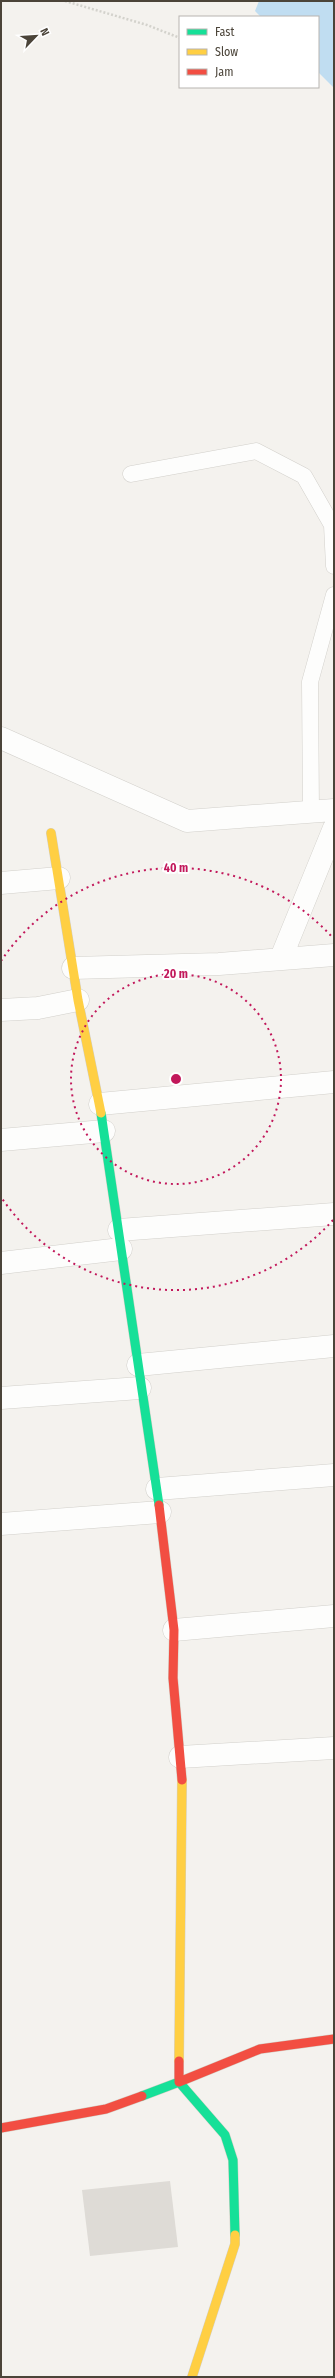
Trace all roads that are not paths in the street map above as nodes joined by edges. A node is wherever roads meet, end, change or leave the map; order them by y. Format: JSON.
{"nodes":[{"id":1,"x":131,"y":474,"type":"dead end"},
{"id":2,"x":334,"y":566,"type":"edge"},
{"id":3,"x":334,"y":595,"type":"edge"},
{"id":4,"x":1,"y":738,"type":"edge"},
{"id":5,"x":334,"y":810,"type":"edge"},
{"id":6,"x":311,"y":812,"type":"junction"},
{"id":7,"x":334,"y":828,"type":"edge"},
{"id":8,"x":52,"y":833,"type":"dead end"},
{"id":9,"x":59,"y":878,"type":"junction"},
{"id":10,"x":1,"y":883,"type":"edge"},
{"id":11,"x":334,"y":955,"type":"edge"},
{"id":12,"x":281,"y":958,"type":"junction"},
{"id":13,"x":73,"y":968,"type":"junction"},
{"id":14,"x":78,"y":1000,"type":"junction"},
{"id":15,"x":1,"y":1010,"type":"edge"},
{"id":16,"x":334,"y":1082,"type":"edge"},
{"id":17,"x":100,"y":1104,"type":"junction"},
{"id":18,"x":104,"y":1131,"type":"junction"},
{"id":19,"x":1,"y":1140,"type":"edge"},
{"id":20,"x":334,"y":1214,"type":"edge"},
{"id":21,"x":120,"y":1240,"type":"junction"},
{"id":22,"x":1,"y":1263,"type":"edge"},
{"id":23,"x":334,"y":1346,"type":"edge"},
{"id":24,"x":138,"y":1365,"type":"junction"},
{"id":25,"x":140,"y":1388,"type":"junction"},
{"id":26,"x":1,"y":1398,"type":"edge"},
{"id":27,"x":334,"y":1475,"type":"edge"},
{"id":28,"x":157,"y":1489,"type":"junction"},
{"id":29,"x":160,"y":1512,"type":"junction"},
{"id":30,"x":1,"y":1524,"type":"edge"},
{"id":31,"x":334,"y":1616,"type":"edge"},
{"id":32,"x":174,"y":1630,"type":"junction"},
{"id":33,"x":334,"y":1748,"type":"edge"},
{"id":34,"x":180,"y":1758,"type":"junction"},
{"id":35,"x":334,"y":2039,"type":"edge"},
{"id":36,"x":179,"y":2082,"type":"junction"},
{"id":37,"x":1,"y":2128,"type":"edge"},
{"id":38,"x":192,"y":2377,"type":"edge"}],
"edges":[{"from":1,"to":2,"type":"lane"},
{"from":3,"to":6,"type":"lane"},
{"from":4,"to":6,"type":"street"},
{"from":5,"to":6,"type":"street"},
{"from":7,"to":12,"type":"street"},
{"from":8,"to":9,"type":"street"},
{"from":9,"to":10,"type":"street"},
{"from":9,"to":13,"type":"street"},
{"from":11,"to":12,"type":"street"},
{"from":12,"to":13,"type":"street"},
{"from":13,"to":14,"type":"street"},
{"from":14,"to":15,"type":"street"},
{"from":14,"to":17,"type":"street"},
{"from":16,"to":17,"type":"street"},
{"from":17,"to":18,"type":"street"},
{"from":18,"to":19,"type":"street"},
{"from":18,"to":21,"type":"street"},
{"from":20,"to":21,"type":"street"},
{"from":21,"to":22,"type":"street"},
{"from":21,"to":24,"type":"street"},
{"from":23,"to":24,"type":"street"},
{"from":24,"to":25,"type":"street"},
{"from":25,"to":26,"type":"street"},
{"from":25,"to":28,"type":"street"},
{"from":27,"to":28,"type":"street"},
{"from":28,"to":29,"type":"street"},
{"from":29,"to":30,"type":"street"},
{"from":29,"to":32,"type":"street"},
{"from":31,"to":32,"type":"street"},
{"from":32,"to":34,"type":"street"},
{"from":33,"to":34,"type":"street"},
{"from":34,"to":36,"type":"street"},
{"from":35,"to":36,"type":"street"},
{"from":36,"to":37,"type":"street"},
{"from":36,"to":38,"type":"street"}]}
